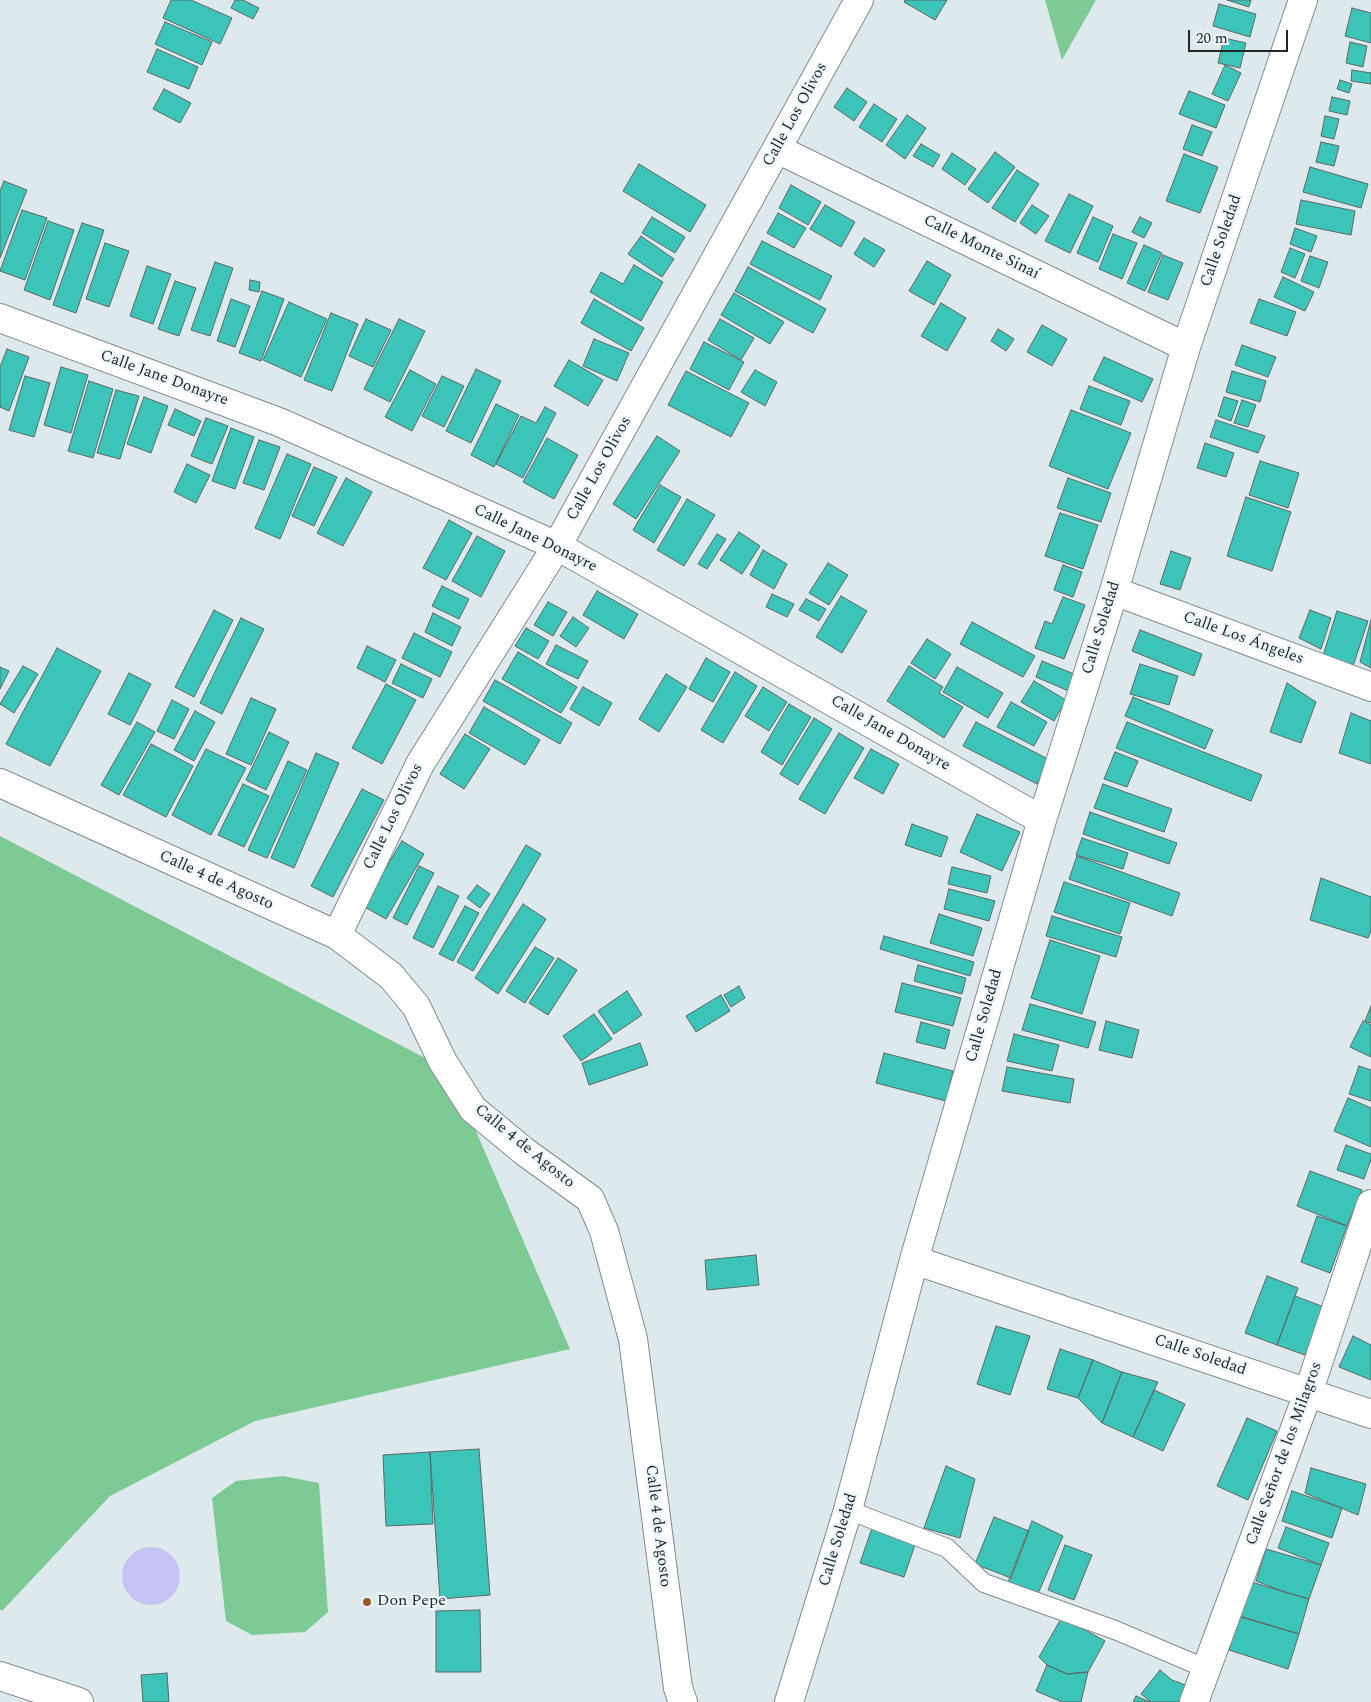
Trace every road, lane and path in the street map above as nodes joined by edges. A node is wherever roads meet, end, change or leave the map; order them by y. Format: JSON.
{"nodes":[{"id":1,"x":859,"y":0,"type":"edge"},
{"id":2,"x":1303,"y":0,"type":"edge"},
{"id":3,"x":777,"y":149,"type":"junction"},
{"id":4,"x":0,"y":318,"type":"edge"},
{"id":5,"x":1186,"y":347,"type":"junction"},
{"id":6,"x":557,"y":546,"type":"junction"},
{"id":7,"x":1114,"y":591,"type":"junction"},
{"id":8,"x":1371,"y":687,"type":"edge"},
{"id":9,"x":0,"y":782,"type":"edge"},
{"id":10,"x":1042,"y":820,"type":"junction"},
{"id":11,"x":337,"y":935,"type":"junction"},
{"id":12,"x":1371,"y":1204,"type":"edge"},
{"id":13,"x":914,"y":1260,"type":"junction"},
{"id":14,"x":1308,"y":1393,"type":"junction"},
{"id":15,"x":1371,"y":1414,"type":"edge"},
{"id":16,"x":848,"y":1510,"type":"junction"},
{"id":17,"x":1207,"y":1668,"type":"junction"},
{"id":18,"x":0,"y":1676,"type":"edge"},
{"id":19,"x":79,"y":1702,"type":"edge"},
{"id":20,"x":682,"y":1702,"type":"edge"},
{"id":21,"x":789,"y":1702,"type":"edge"},
{"id":22,"x":1194,"y":1702,"type":"edge"}],
"edges":[{"from":1,"to":3,"type":"street","name":"Calle Los Olivos"},
{"from":2,"to":5,"type":"street","name":"Calle Soledad"},
{"from":3,"to":5,"type":"street","name":"Calle Monte Sinaí"},
{"from":3,"to":6,"type":"street","name":"Calle Los Olivos"},
{"from":4,"to":6,"type":"street","name":"Calle Jane Donayre"},
{"from":5,"to":7,"type":"street","name":"Calle Soledad"},
{"from":6,"to":10,"type":"street","name":"Calle Jane Donayre"},
{"from":6,"to":11,"type":"street","name":"Calle Los Olivos"},
{"from":7,"to":8,"type":"street","name":"Calle Los Ángeles"},
{"from":7,"to":10,"type":"street","name":"Calle Soledad"},
{"from":9,"to":11,"type":"street","name":"Calle 4 de Agosto"},
{"from":10,"to":13,"type":"street","name":"Calle Soledad"},
{"from":11,"to":20,"type":"street","name":"Calle 4 de Agosto"},
{"from":12,"to":14,"type":"street","name":"Calle Señor de los Milagros"},
{"from":13,"to":14,"type":"street","name":"Calle Soledad"},
{"from":13,"to":16,"type":"street","name":"Calle Soledad"},
{"from":14,"to":15,"type":"street","name":"Calle Soledad"},
{"from":14,"to":17,"type":"street","name":"Calle Señor de los Milagros"},
{"from":16,"to":17,"type":"lane"},
{"from":16,"to":21,"type":"street","name":"Calle Soledad"},
{"from":17,"to":22,"type":"street","name":"Calle Señor de los Milagros"},
{"from":18,"to":19,"type":"street"}]}
